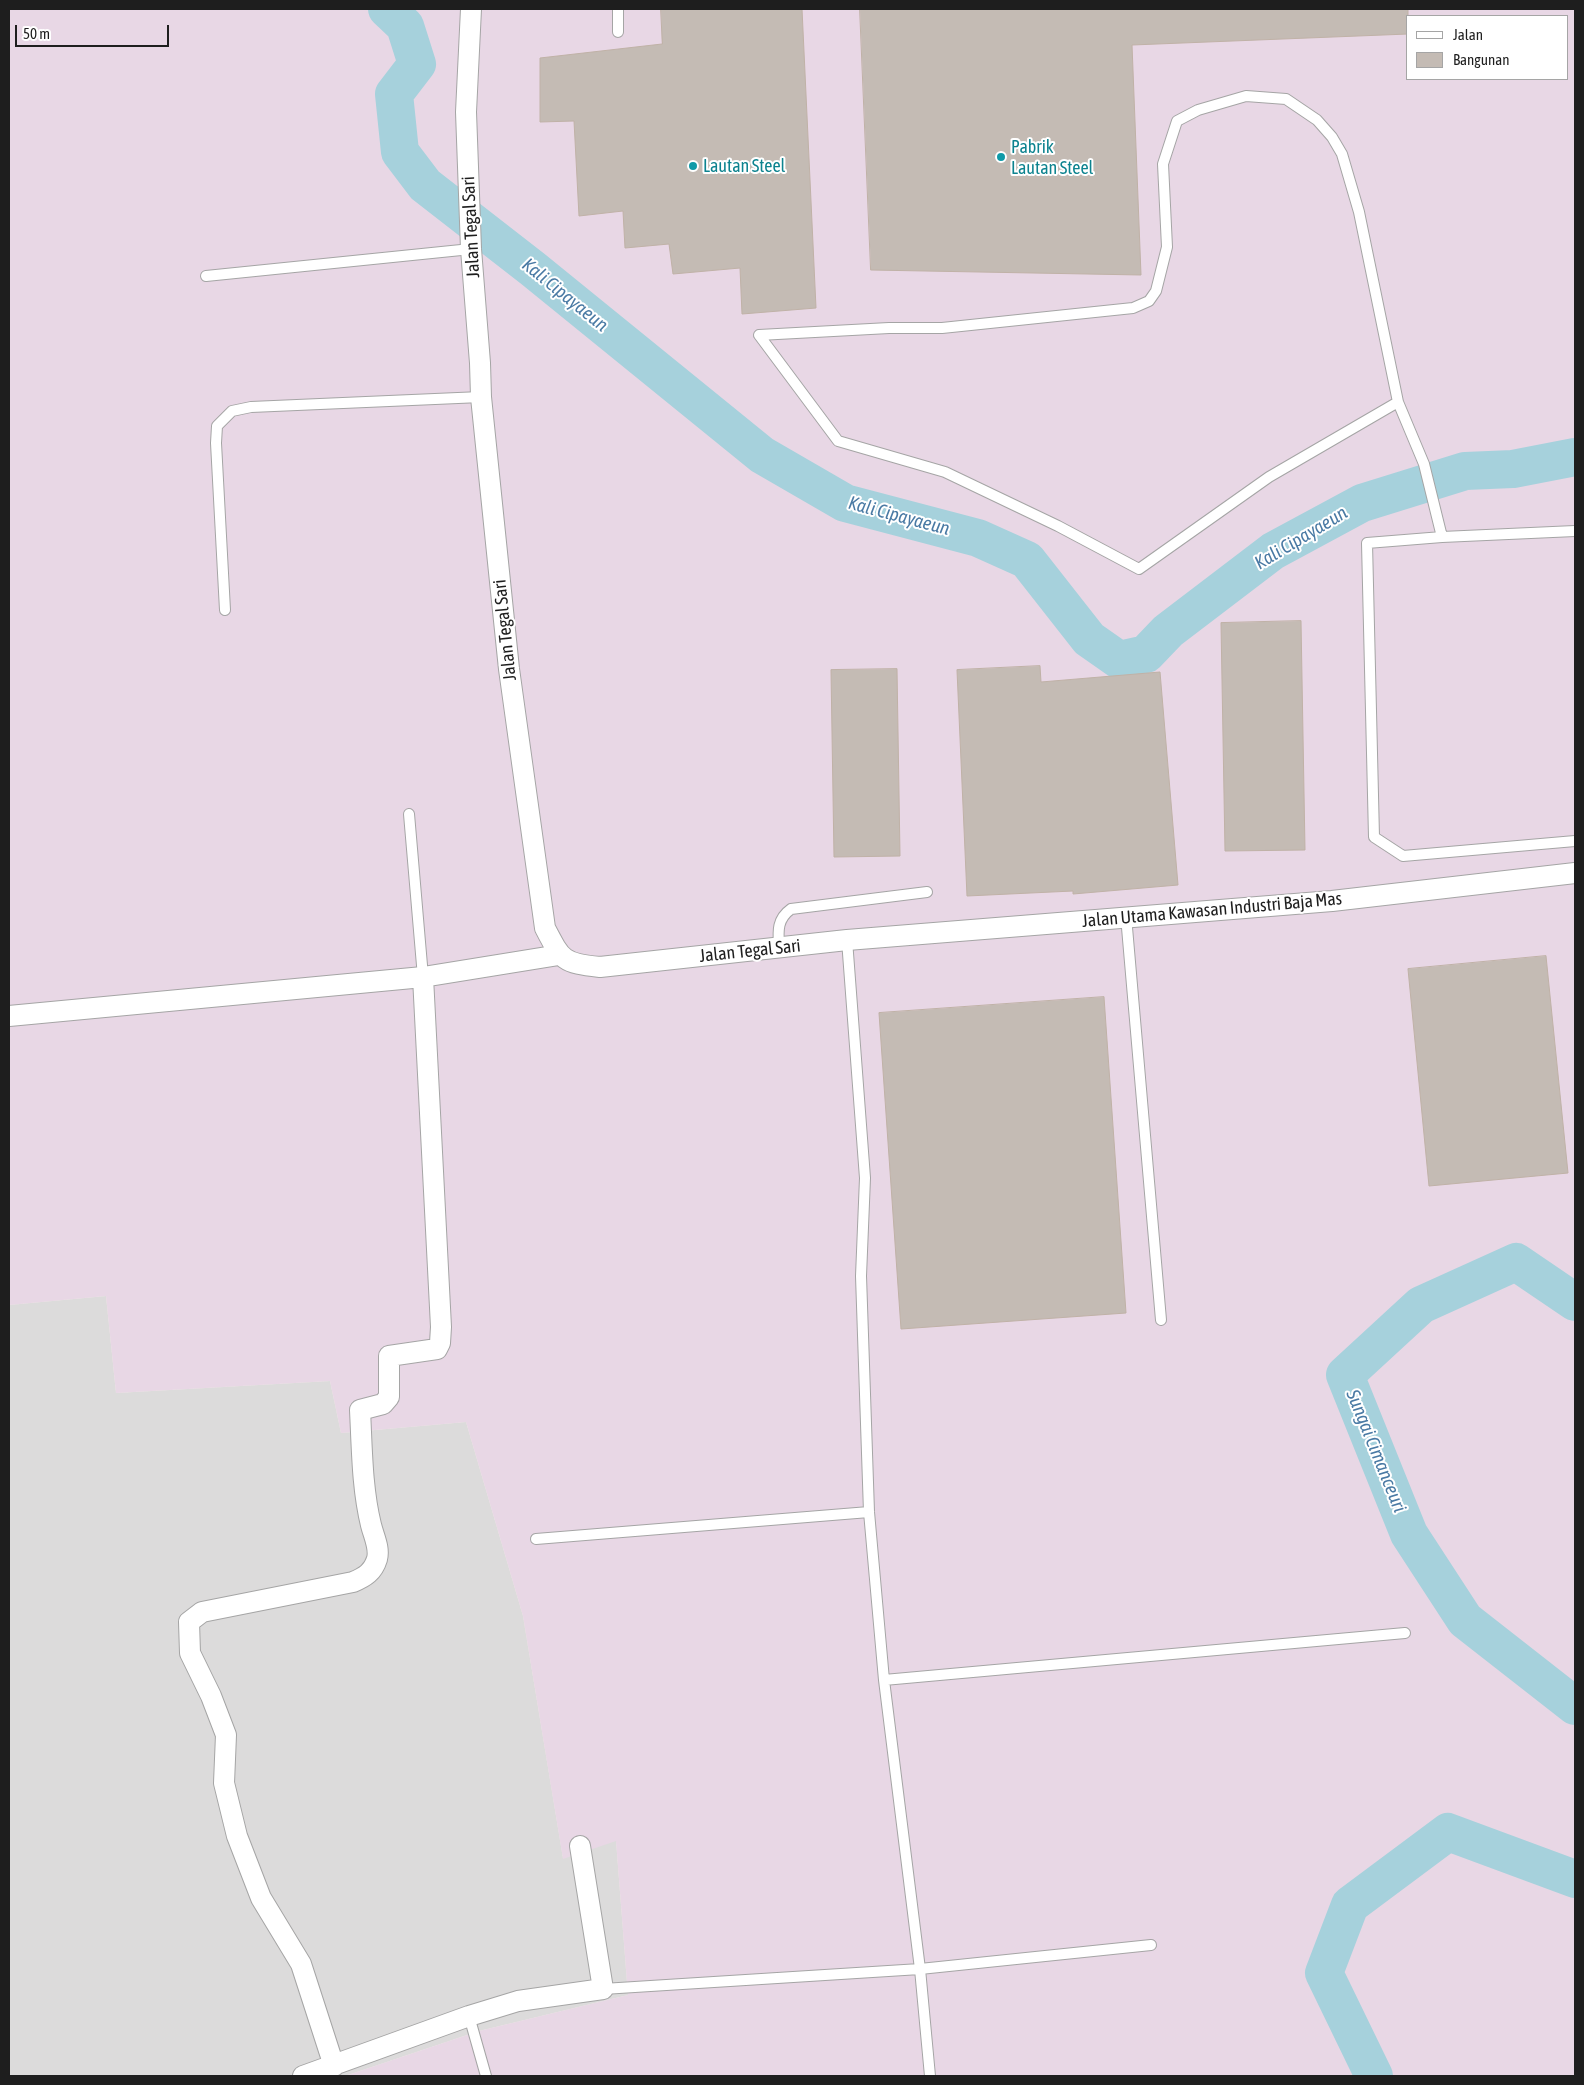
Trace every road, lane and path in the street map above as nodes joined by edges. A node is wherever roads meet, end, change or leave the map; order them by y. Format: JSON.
{"nodes":[{"id":1,"x":471,"y":9,"type":"edge"},
{"id":2,"x":618,"y":9,"type":"edge"},
{"id":3,"x":618,"y":32,"type":"dead end"},
{"id":4,"x":471,"y":240,"type":"junction"},
{"id":5,"x":206,"y":276,"type":"dead end"},
{"id":6,"x":481,"y":397,"type":"junction"},
{"id":7,"x":1398,"y":402,"type":"junction"},
{"id":8,"x":1575,"y":531,"type":"edge"},
{"id":9,"x":1442,"y":537,"type":"junction"},
{"id":10,"x":225,"y":610,"type":"dead end"},
{"id":11,"x":409,"y":814,"type":"dead end"},
{"id":12,"x":1575,"y":841,"type":"edge"},
{"id":13,"x":1575,"y":873,"type":"edge"},
{"id":14,"x":927,"y":892,"type":"dead end"},
{"id":15,"x":1126,"y":916,"type":"junction"},
{"id":16,"x":847,"y":940,"type":"junction"},
{"id":17,"x":779,"y":948,"type":"junction"},
{"id":18,"x":559,"y":956,"type":"junction"},
{"id":19,"x":423,"y":977,"type":"junction"},
{"id":20,"x":9,"y":1016,"type":"edge"},
{"id":21,"x":1161,"y":1320,"type":"dead end"},
{"id":22,"x":869,"y":1512,"type":"junction"},
{"id":23,"x":536,"y":1539,"type":"dead end"},
{"id":24,"x":1405,"y":1633,"type":"dead end"},
{"id":25,"x":884,"y":1680,"type":"junction"},
{"id":26,"x":580,"y":1846,"type":"dead end"},
{"id":27,"x":1150,"y":1945,"type":"dead end"},
{"id":28,"x":920,"y":1969,"type":"junction"},
{"id":29,"x":604,"y":1989,"type":"junction"},
{"id":30,"x":469,"y":2016,"type":"junction"},
{"id":31,"x":334,"y":2066,"type":"junction"},
{"id":32,"x":304,"y":2076,"type":"edge"},
{"id":33,"x":486,"y":2076,"type":"edge"},
{"id":34,"x":930,"y":2076,"type":"edge"}],
"edges":[{"from":1,"to":4,"type":"street","name":"Jalan Tegal Sari"},
{"from":2,"to":3,"type":"lane"},
{"from":4,"to":5,"type":"lane"},
{"from":4,"to":6,"type":"street","name":"Jalan Tegal Sari"},
{"from":6,"to":10,"type":"lane"},
{"from":6,"to":18,"type":"street","name":"Jalan Tegal Sari"},
{"from":7,"to":7,"type":"lane"},
{"from":7,"to":9,"type":"lane"},
{"from":8,"to":9,"type":"lane"},
{"from":9,"to":12,"type":"lane"},
{"from":11,"to":19,"type":"lane"},
{"from":13,"to":15,"type":"street","name":"Jalan Utama Kawasan Industri Baja Mas"},
{"from":14,"to":17,"type":"lane"},
{"from":15,"to":16,"type":"street","name":"Jalan Utama Kawasan Industri Baja Mas"},
{"from":15,"to":21,"type":"lane"},
{"from":16,"to":17,"type":"street","name":"Jalan Tegal Sari"},
{"from":16,"to":22,"type":"lane"},
{"from":17,"to":18,"type":"street","name":"Jalan Tegal Sari"},
{"from":18,"to":19,"type":"street"},
{"from":19,"to":20,"type":"street"},
{"from":19,"to":31,"type":"street"},
{"from":22,"to":23,"type":"lane"},
{"from":22,"to":25,"type":"lane"},
{"from":24,"to":25,"type":"lane"},
{"from":25,"to":28,"type":"lane"},
{"from":26,"to":29,"type":"street"},
{"from":27,"to":28,"type":"lane"},
{"from":28,"to":29,"type":"lane"},
{"from":28,"to":34,"type":"lane"},
{"from":29,"to":30,"type":"street"},
{"from":30,"to":31,"type":"street"},
{"from":30,"to":33,"type":"lane"},
{"from":31,"to":32,"type":"street"}]}
